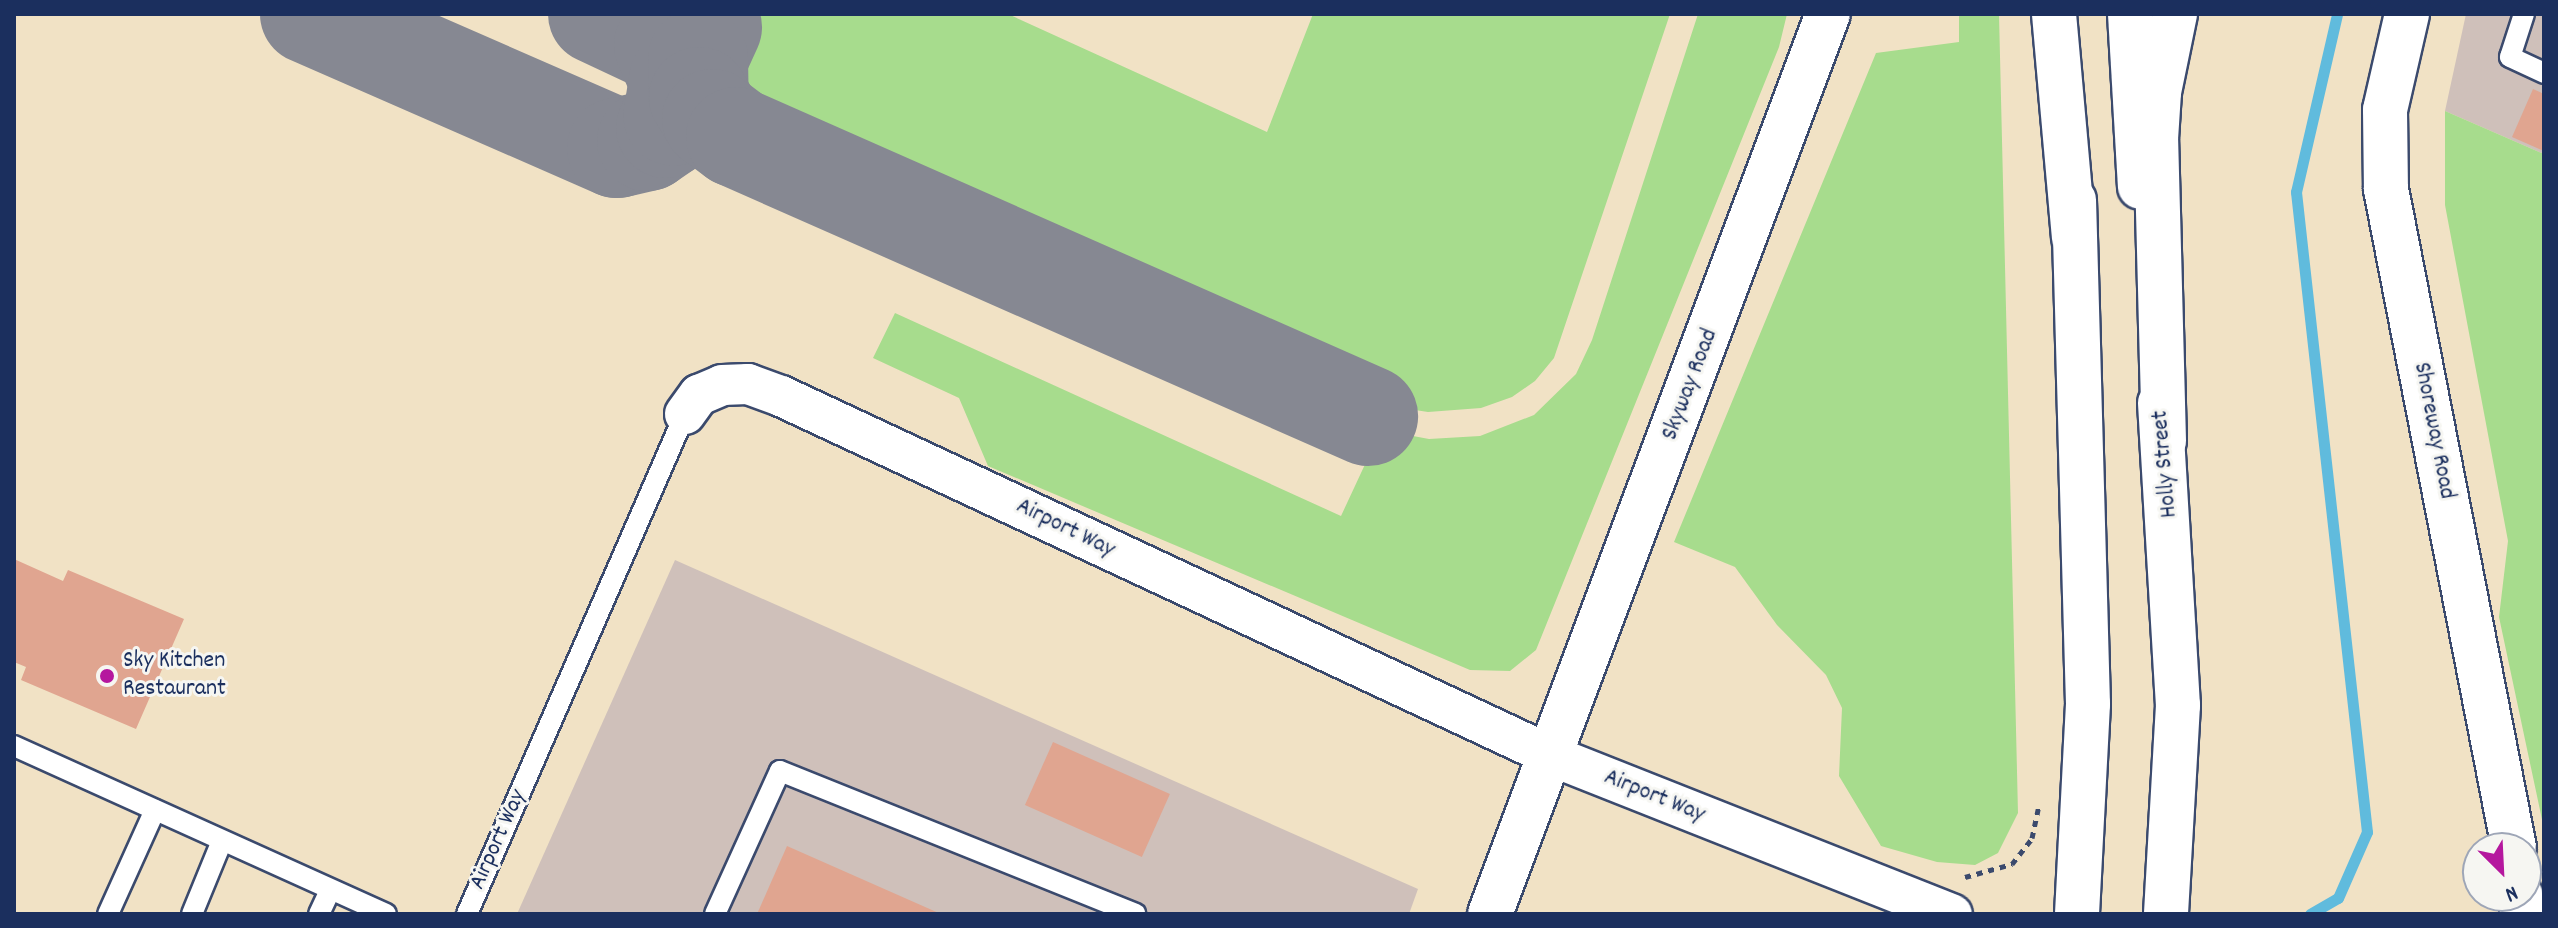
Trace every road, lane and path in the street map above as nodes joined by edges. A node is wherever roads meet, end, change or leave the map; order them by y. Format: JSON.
{"nodes":[{"id":1,"x":1828,"y":14,"type":"edge"},
{"id":2,"x":2054,"y":14,"type":"edge"},
{"id":3,"x":2076,"y":14,"type":"edge"},
{"id":4,"x":2130,"y":14,"type":"edge"},
{"id":5,"x":2175,"y":14,"type":"edge"},
{"id":6,"x":2407,"y":14,"type":"edge"},
{"id":7,"x":2524,"y":14,"type":"edge"},
{"id":8,"x":2544,"y":73,"type":"edge"},
{"id":9,"x":2074,"y":237,"type":"junction"},
{"id":10,"x":685,"y":414,"type":"joint"},
{"id":11,"x":2164,"y":441,"type":"junction"},
{"id":12,"x":14,"y":746,"type":"edge"},
{"id":13,"x":1552,"y":756,"type":"junction"},
{"id":14,"x":2040,"y":797,"type":"dead end"},
{"id":15,"x":155,"y":810,"type":"junction"},
{"id":16,"x":2511,"y":832,"type":"edge"},
{"id":17,"x":222,"y":841,"type":"junction"},
{"id":18,"x":330,"y":890,"type":"junction"},
{"id":19,"x":1953,"y":896,"type":"edge"},
{"id":20,"x":108,"y":914,"type":"edge"},
{"id":21,"x":192,"y":914,"type":"edge"},
{"id":22,"x":319,"y":914,"type":"edge"},
{"id":23,"x":386,"y":914,"type":"edge"},
{"id":24,"x":467,"y":914,"type":"edge"},
{"id":25,"x":715,"y":914,"type":"edge"},
{"id":26,"x":1135,"y":914,"type":"edge"},
{"id":27,"x":1490,"y":914,"type":"edge"},
{"id":28,"x":2077,"y":914,"type":"edge"},
{"id":29,"x":2166,"y":914,"type":"edge"}],
"edges":[{"from":1,"to":13,"type":"main road","name":"Skyway Road"},
{"from":2,"to":9,"type":"main road"},
{"from":3,"to":9,"type":"main road"},
{"from":4,"to":11,"type":"main road","name":"Holly Street"},
{"from":5,"to":11,"type":"main road"},
{"from":6,"to":16,"type":"main road","name":"Shoreway Road"},
{"from":7,"to":8,"type":"lane"},
{"from":9,"to":28,"type":"main road"},
{"from":10,"to":13,"type":"street","name":"Airport Way"},
{"from":10,"to":24,"type":"lane","name":"Airport Way"},
{"from":11,"to":29,"type":"main road","name":"Holly Street"},
{"from":12,"to":15,"type":"lane"},
{"from":13,"to":19,"type":"street","name":"Airport Way"},
{"from":13,"to":27,"type":"main road","name":"Skyway Road"},
{"from":14,"to":19,"type":"path"},
{"from":15,"to":17,"type":"lane"},
{"from":15,"to":20,"type":"lane"},
{"from":17,"to":18,"type":"lane"},
{"from":17,"to":21,"type":"lane"},
{"from":18,"to":22,"type":"lane"},
{"from":18,"to":23,"type":"lane"},
{"from":25,"to":26,"type":"lane"}]}
